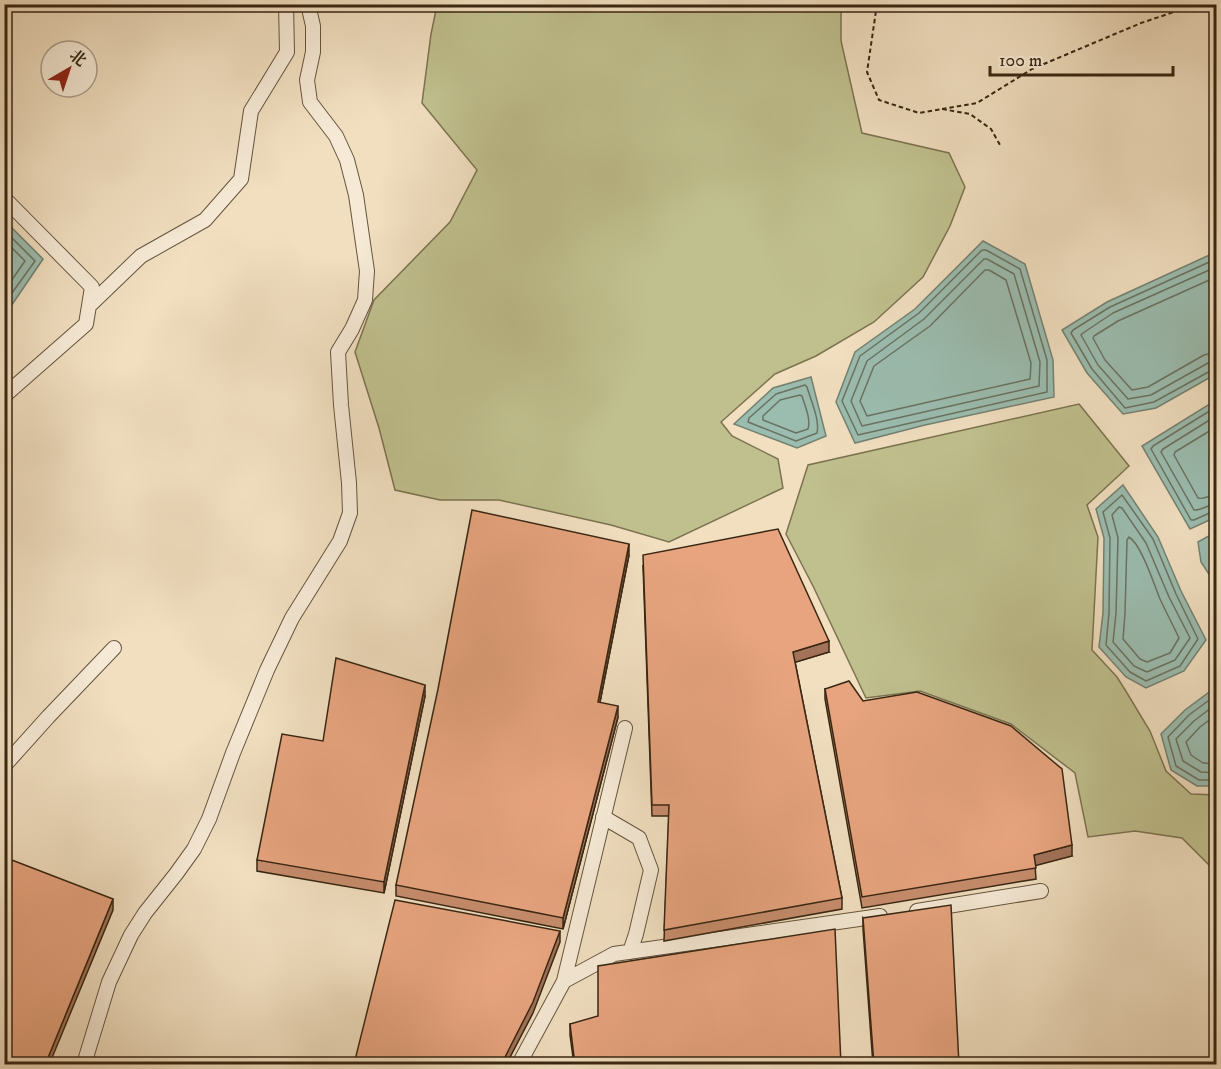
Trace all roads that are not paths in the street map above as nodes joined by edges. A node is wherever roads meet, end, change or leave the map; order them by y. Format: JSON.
{"nodes":[{"id":1,"x":286,"y":4,"type":"edge"},
{"id":2,"x":308,"y":4,"type":"edge"},
{"id":3,"x":4,"y":198,"type":"edge"},
{"id":4,"x":89,"y":306,"type":"junction"},
{"id":5,"x":4,"y":396,"type":"edge"},
{"id":6,"x":114,"y":648,"type":"dead end"},
{"id":7,"x":625,"y":728,"type":"dead end"},
{"id":8,"x":4,"y":766,"type":"edge"},
{"id":9,"x":603,"y":817,"type":"junction"},
{"id":10,"x":1041,"y":891,"type":"dead end"},
{"id":11,"x":630,"y":952,"type":"junction"},
{"id":12,"x":564,"y":981,"type":"junction"},
{"id":13,"x":84,"y":1065,"type":"edge"},
{"id":14,"x":519,"y":1065,"type":"edge"}],
"edges":[{"from":1,"to":4,"type":"street"},
{"from":2,"to":13,"type":"street"},
{"from":3,"to":4,"type":"street"},
{"from":4,"to":5,"type":"street"},
{"from":6,"to":8,"type":"street"},
{"from":7,"to":9,"type":"street"},
{"from":9,"to":11,"type":"street"},
{"from":9,"to":12,"type":"street"},
{"from":10,"to":11,"type":"street"},
{"from":11,"to":12,"type":"street"},
{"from":12,"to":14,"type":"street"}]}
